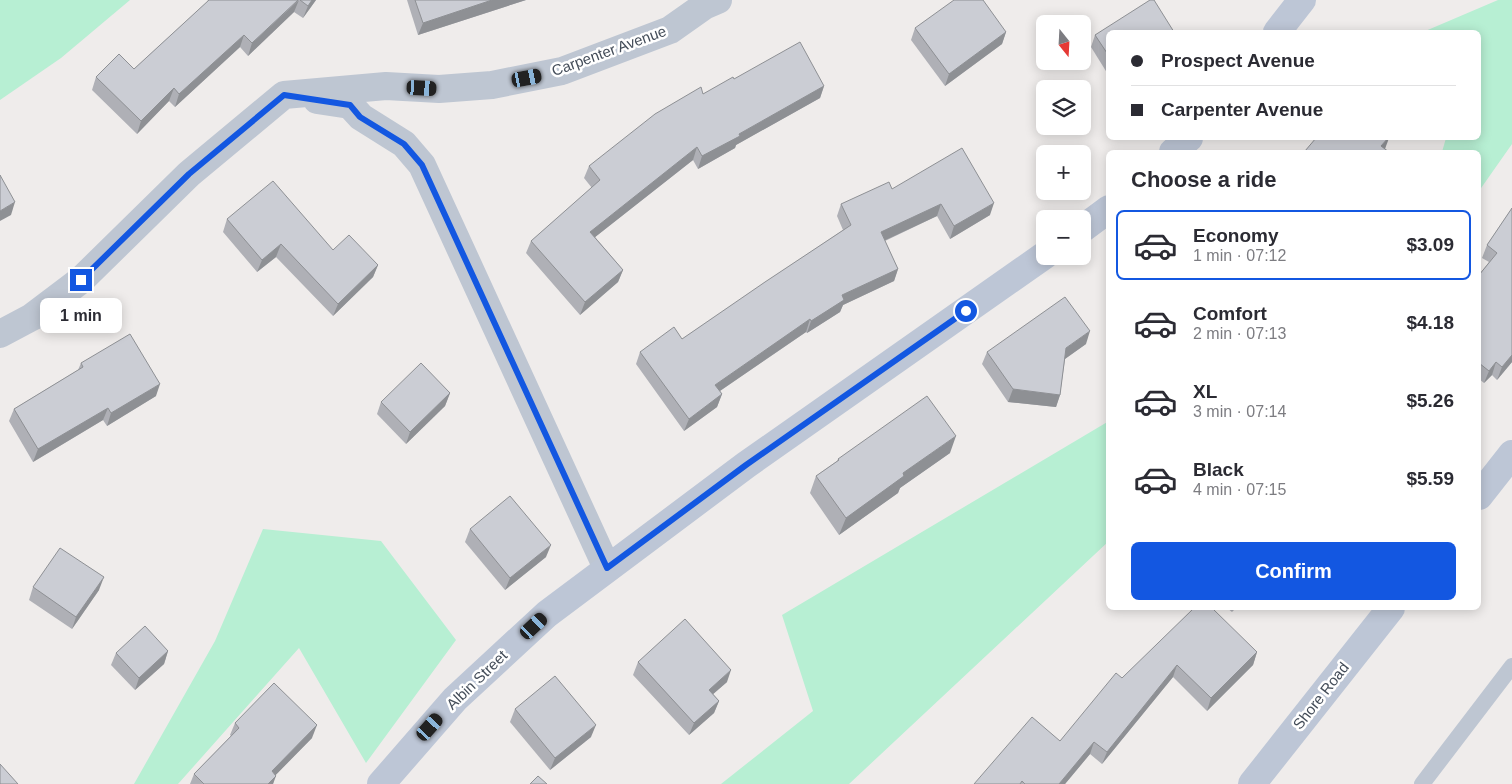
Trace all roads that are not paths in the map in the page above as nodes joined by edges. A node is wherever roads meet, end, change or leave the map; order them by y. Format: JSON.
{"nodes":[{"id":1,"x":718,"y":0,"type":"edge"},
{"id":2,"x":1302,"y":0,"type":"edge"},
{"id":3,"x":1279,"y":30,"type":"edge"},
{"id":4,"x":284,"y":95,"type":"junction"},
{"id":5,"x":1187,"y":140,"type":"edge"},
{"id":6,"x":1175,"y":150,"type":"edge"},
{"id":7,"x":1106,"y":211,"type":"edge"},
{"id":8,"x":1091,"y":222,"type":"edge"},
{"id":9,"x":1036,"y":261,"type":"edge"},
{"id":10,"x":0,"y":334,"type":"edge"},
{"id":11,"x":1512,"y":454,"type":"edge"},
{"id":12,"x":1481,"y":493,"type":"edge"},
{"id":13,"x":607,"y":568,"type":"junction"},
{"id":14,"x":1389,"y":610,"type":"edge"},
{"id":15,"x":1512,"y":666,"type":"edge"},
{"id":16,"x":381,"y":784,"type":"edge"},
{"id":17,"x":1252,"y":784,"type":"edge"},
{"id":18,"x":1422,"y":784,"type":"edge"}],
"edges":[{"from":1,"to":4,"type":"street","name":"Carpenter Avenue"},
{"from":2,"to":3,"type":"main road"},
{"from":4,"to":10,"type":"street"},
{"from":4,"to":13,"type":"street"},
{"from":5,"to":6,"type":"main road"},
{"from":7,"to":8,"type":"main road"},
{"from":9,"to":13,"type":"main road","name":"Albin Street"},
{"from":11,"to":12,"type":"main road"},
{"from":13,"to":16,"type":"main road","name":"Albin Street"},
{"from":14,"to":17,"type":"main road","name":"Shore Road"},
{"from":15,"to":18,"type":"lane"}]}
